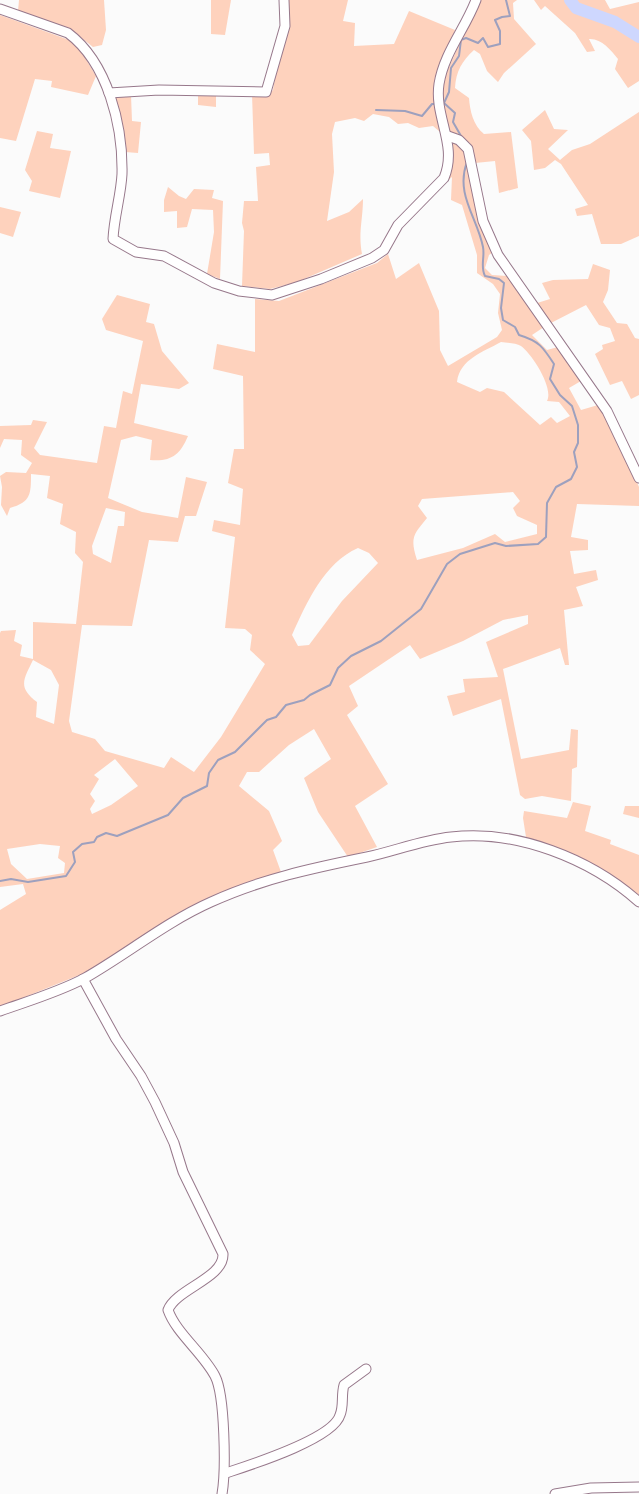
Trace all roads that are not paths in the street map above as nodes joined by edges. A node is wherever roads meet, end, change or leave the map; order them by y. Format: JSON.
{"nodes":[{"id":1,"x":284,"y":0,"type":"edge"},
{"id":2,"x":476,"y":0,"type":"edge"},
{"id":3,"x":0,"y":9,"type":"edge"},
{"id":4,"x":109,"y":93,"type":"junction"},
{"id":5,"x":448,"y":136,"type":"junction"},
{"id":6,"x":639,"y":478,"type":"edge"},
{"id":7,"x":639,"y":902,"type":"edge"},
{"id":8,"x":84,"y":979,"type":"junction"},
{"id":9,"x":0,"y":1011,"type":"edge"},
{"id":10,"x":366,"y":1369,"type":"dead end"},
{"id":11,"x":226,"y":1473,"type":"junction"},
{"id":12,"x":639,"y":1487,"type":"edge"},
{"id":13,"x":222,"y":1494,"type":"edge"},
{"id":14,"x":556,"y":1494,"type":"edge"}],
"edges":[{"from":1,"to":4,"type":"street"},
{"from":2,"to":5,"type":"street"},
{"from":3,"to":4,"type":"street"},
{"from":4,"to":5,"type":"street"},
{"from":5,"to":6,"type":"street"},
{"from":7,"to":8,"type":"street"},
{"from":8,"to":9,"type":"street"},
{"from":8,"to":11,"type":"street"},
{"from":10,"to":11,"type":"street"},
{"from":11,"to":13,"type":"street"},
{"from":12,"to":14,"type":"street"}]}
